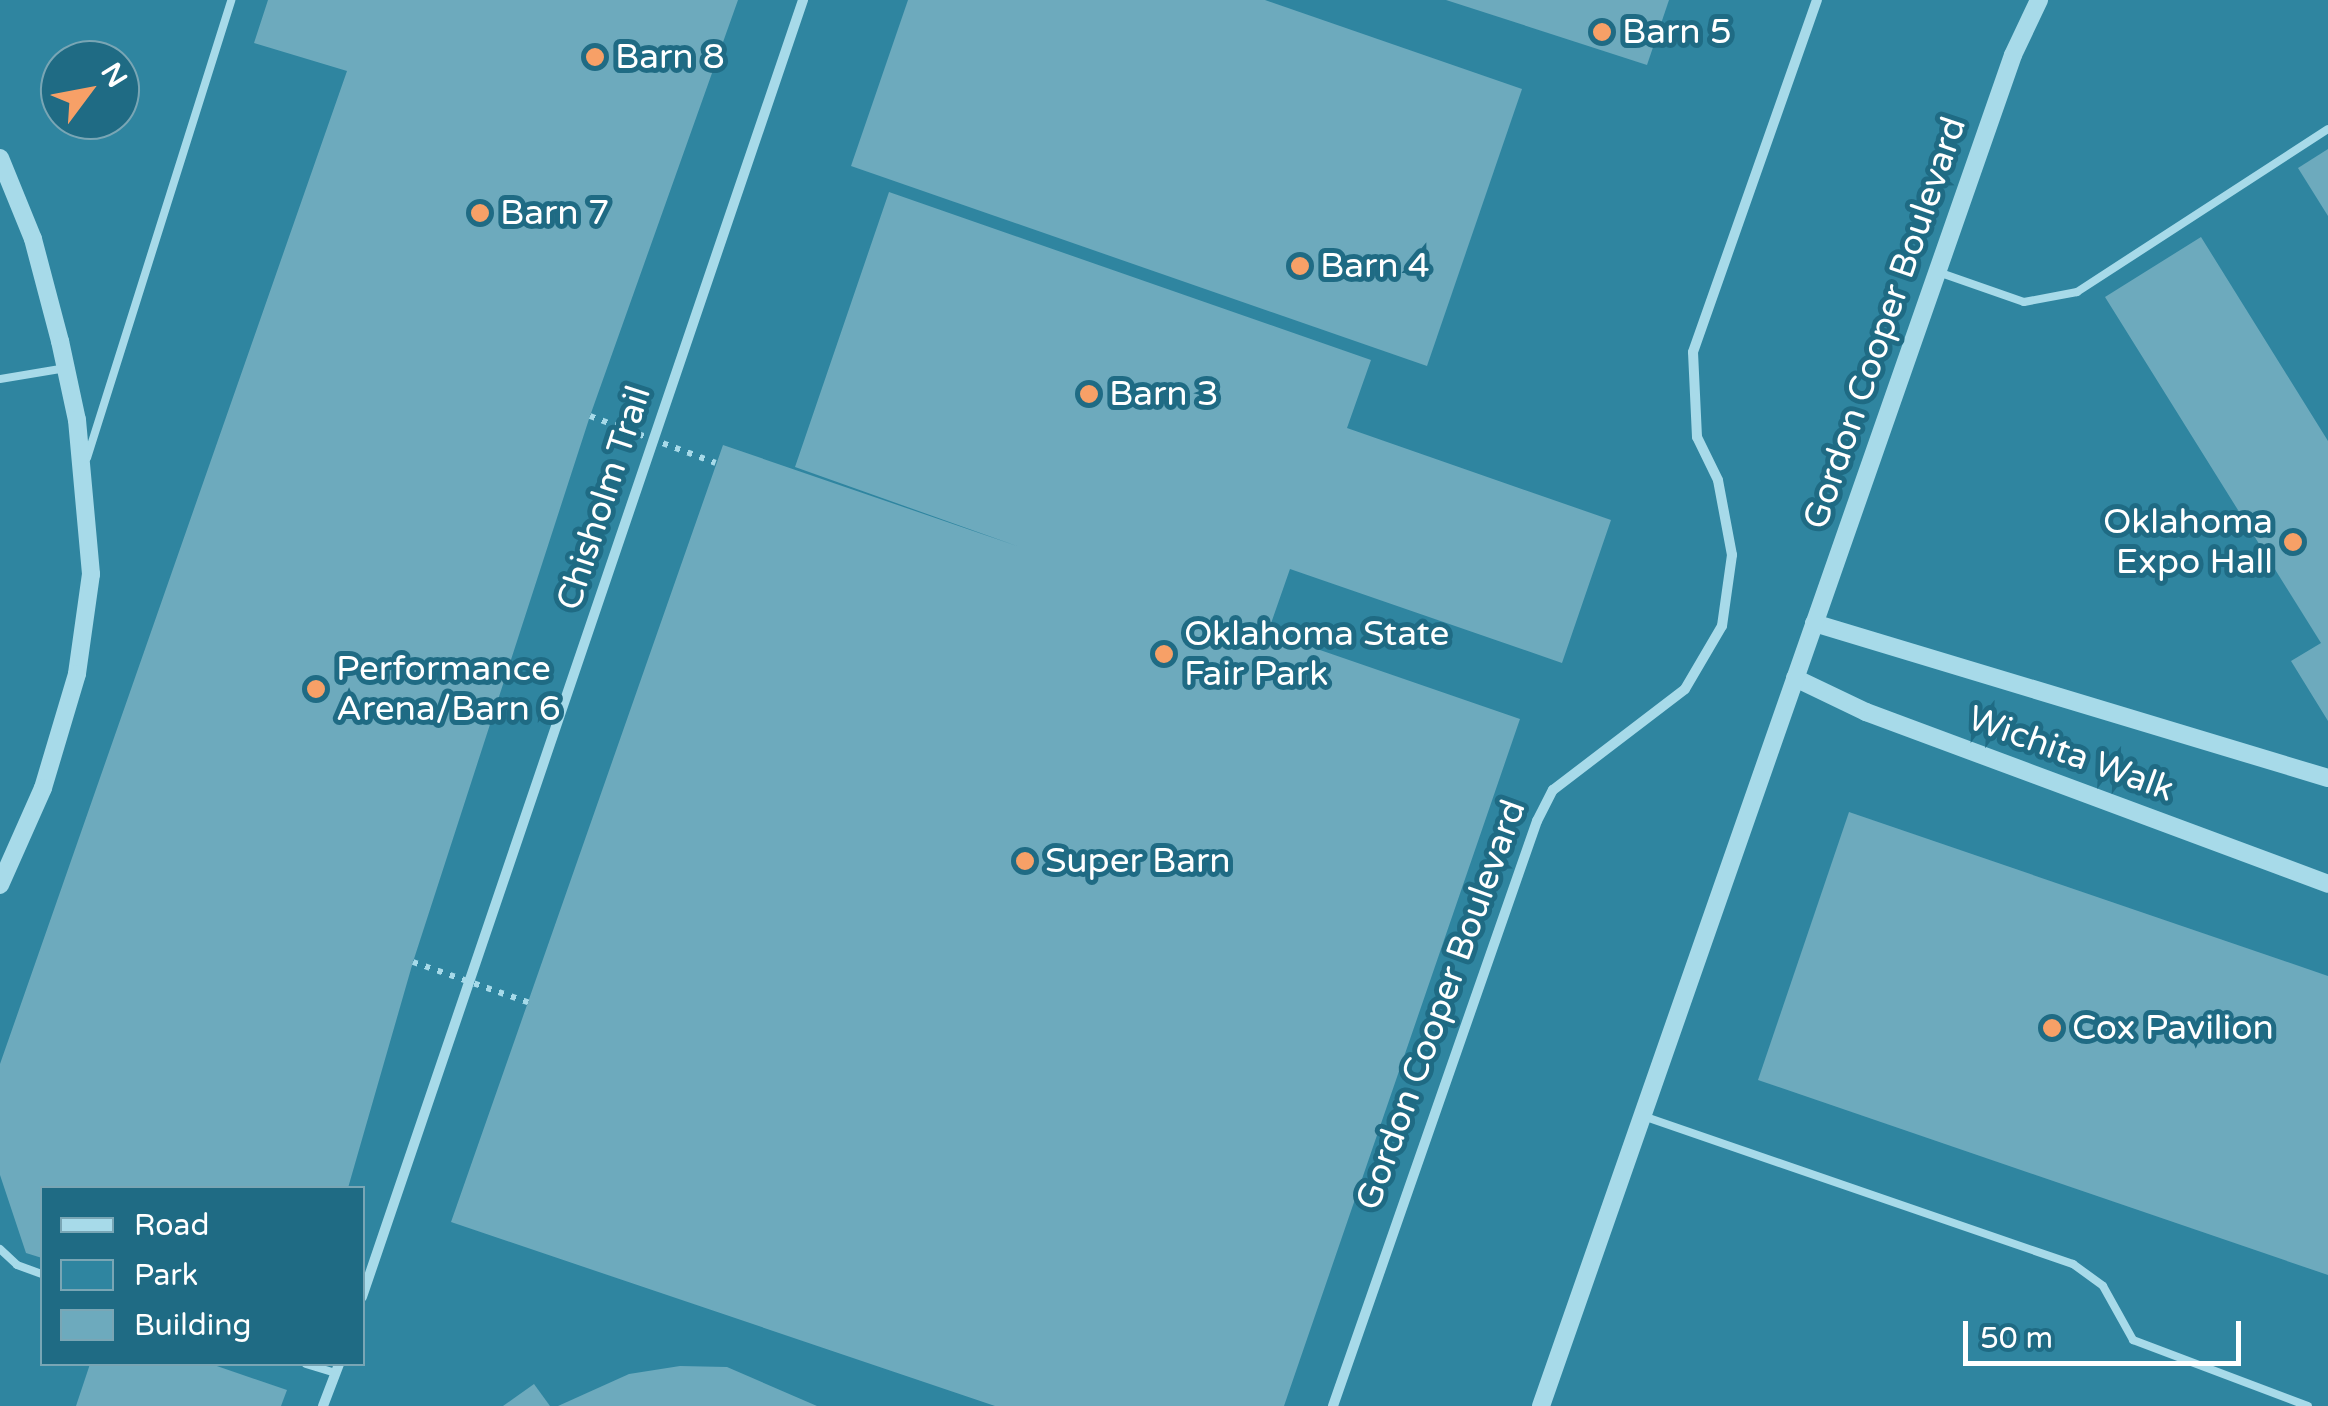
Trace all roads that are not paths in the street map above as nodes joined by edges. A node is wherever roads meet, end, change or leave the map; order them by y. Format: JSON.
{"nodes":[{"id":1,"x":231,"y":0,"type":"edge"},
{"id":2,"x":803,"y":0,"type":"edge"},
{"id":3,"x":1817,"y":0,"type":"edge"},
{"id":4,"x":2039,"y":0,"type":"edge"},
{"id":5,"x":2328,"y":129,"type":"edge"},
{"id":6,"x":1,"y":164,"type":"edge"},
{"id":7,"x":1938,"y":272,"type":"junction"},
{"id":8,"x":66,"y":368,"type":"junction"},
{"id":9,"x":0,"y":379,"type":"edge"},
{"id":10,"x":83,"y":471,"type":"junction"},
{"id":11,"x":1814,"y":623,"type":"junction"},
{"id":12,"x":1795,"y":678,"type":"junction"},
{"id":13,"x":2328,"y":778,"type":"edge"},
{"id":14,"x":2328,"y":884,"type":"edge"},
{"id":15,"x":0,"y":885,"type":"edge"},
{"id":16,"x":1643,"y":1116,"type":"junction"},
{"id":17,"x":0,"y":1248,"type":"edge"},
{"id":18,"x":40,"y":1273,"type":"edge"},
{"id":19,"x":365,"y":1288,"type":"edge"},
{"id":20,"x":337,"y":1368,"type":"edge"},
{"id":21,"x":323,"y":1406,"type":"edge"},
{"id":22,"x":1333,"y":1406,"type":"edge"},
{"id":23,"x":1542,"y":1406,"type":"edge"},
{"id":24,"x":2308,"y":1406,"type":"edge"}],
"edges":[{"from":1,"to":10,"type":"lane"},
{"from":2,"to":19,"type":"street","name":"Chisholm Trail"},
{"from":3,"to":22,"type":"street","name":"Gordon Cooper Boulevard"},
{"from":4,"to":7,"type":"street","name":"Gordon Cooper Boulevard"},
{"from":5,"to":7,"type":"lane"},
{"from":6,"to":8,"type":"street"},
{"from":7,"to":11,"type":"street","name":"Gordon Cooper Boulevard"},
{"from":8,"to":9,"type":"lane"},
{"from":8,"to":10,"type":"street"},
{"from":10,"to":15,"type":"street"},
{"from":11,"to":12,"type":"street","name":"Gordon Cooper Boulevard"},
{"from":11,"to":13,"type":"street","name":"Wichita Walk"},
{"from":12,"to":14,"type":"street","name":"Wichita Walk"},
{"from":12,"to":16,"type":"street","name":"Gordon Cooper Boulevard"},
{"from":16,"to":23,"type":"street","name":"Gordon Cooper Boulevard"},
{"from":16,"to":24,"type":"lane"},
{"from":17,"to":18,"type":"lane"},
{"from":20,"to":21,"type":"street"}]}
